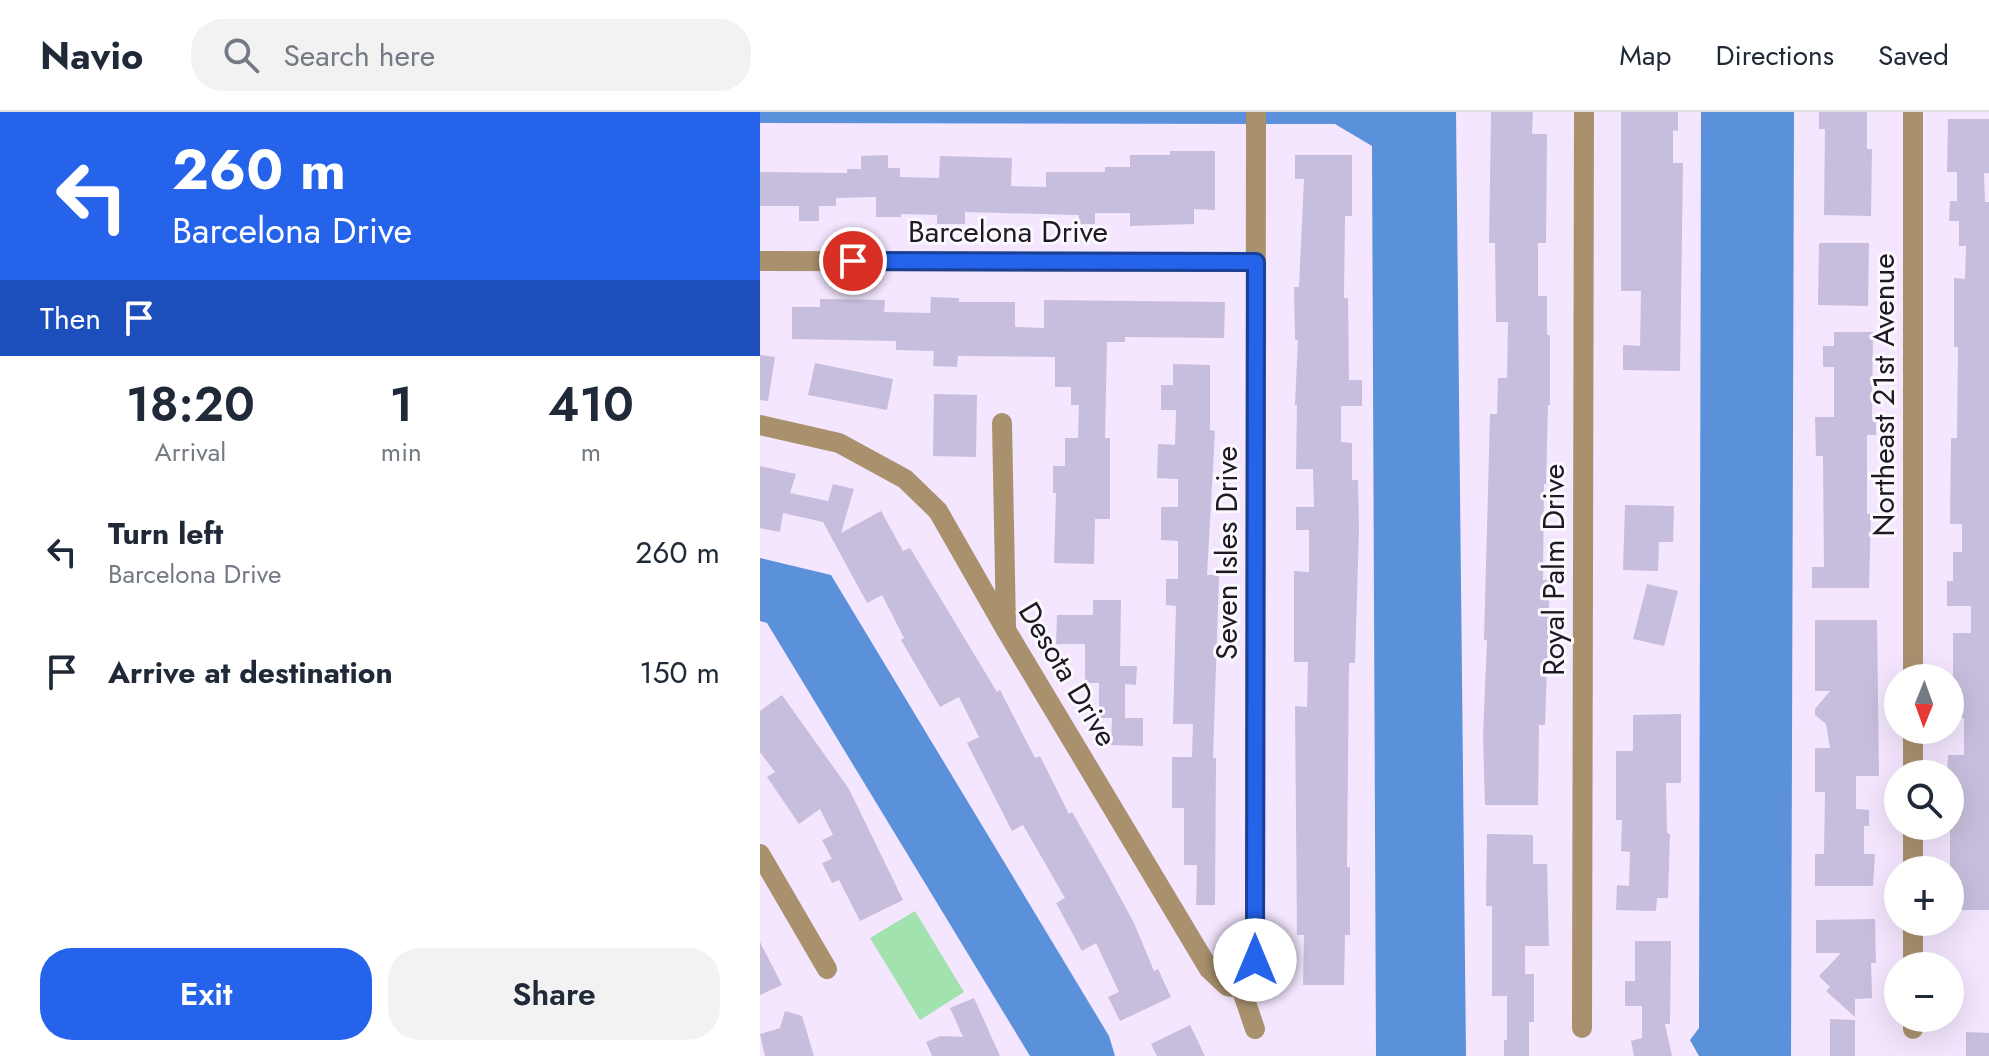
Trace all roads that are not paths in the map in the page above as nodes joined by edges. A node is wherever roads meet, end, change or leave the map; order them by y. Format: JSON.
{"nodes":[{"id":1,"x":1256,"y":112,"type":"edge"},
{"id":2,"x":1584,"y":112,"type":"edge"},
{"id":3,"x":1913,"y":112,"type":"edge"},
{"id":4,"x":760,"y":261,"type":"edge"},
{"id":5,"x":1256,"y":262,"type":"junction"},
{"id":6,"x":1002,"y":423,"type":"dead end"},
{"id":7,"x":760,"y":425,"type":"edge"},
{"id":8,"x":1006,"y":630,"type":"junction"},
{"id":9,"x":1913,"y":664,"type":"edge"},
{"id":10,"x":760,"y":854,"type":"edge"},
{"id":11,"x":827,"y":969,"type":"dead end"},
{"id":12,"x":1241,"y":988,"type":"junction"},
{"id":13,"x":1582,"y":1028,"type":"dead end"},
{"id":14,"x":1255,"y":1029,"type":"dead end"}],
"edges":[{"from":1,"to":5,"type":"street","name":"Seven Isles Drive"},
{"from":2,"to":13,"type":"street","name":"Royal Palm Drive"},
{"from":3,"to":9,"type":"street","name":"Northeast 21st Avenue"},
{"from":4,"to":5,"type":"street","name":"Barcelona Drive"},
{"from":5,"to":12,"type":"street","name":"Seven Isles Drive"},
{"from":6,"to":8,"type":"street"},
{"from":7,"to":8,"type":"street","name":"Desota Drive"},
{"from":8,"to":12,"type":"street","name":"Desota Drive"},
{"from":10,"to":11,"type":"street"},
{"from":12,"to":14,"type":"street"}]}
